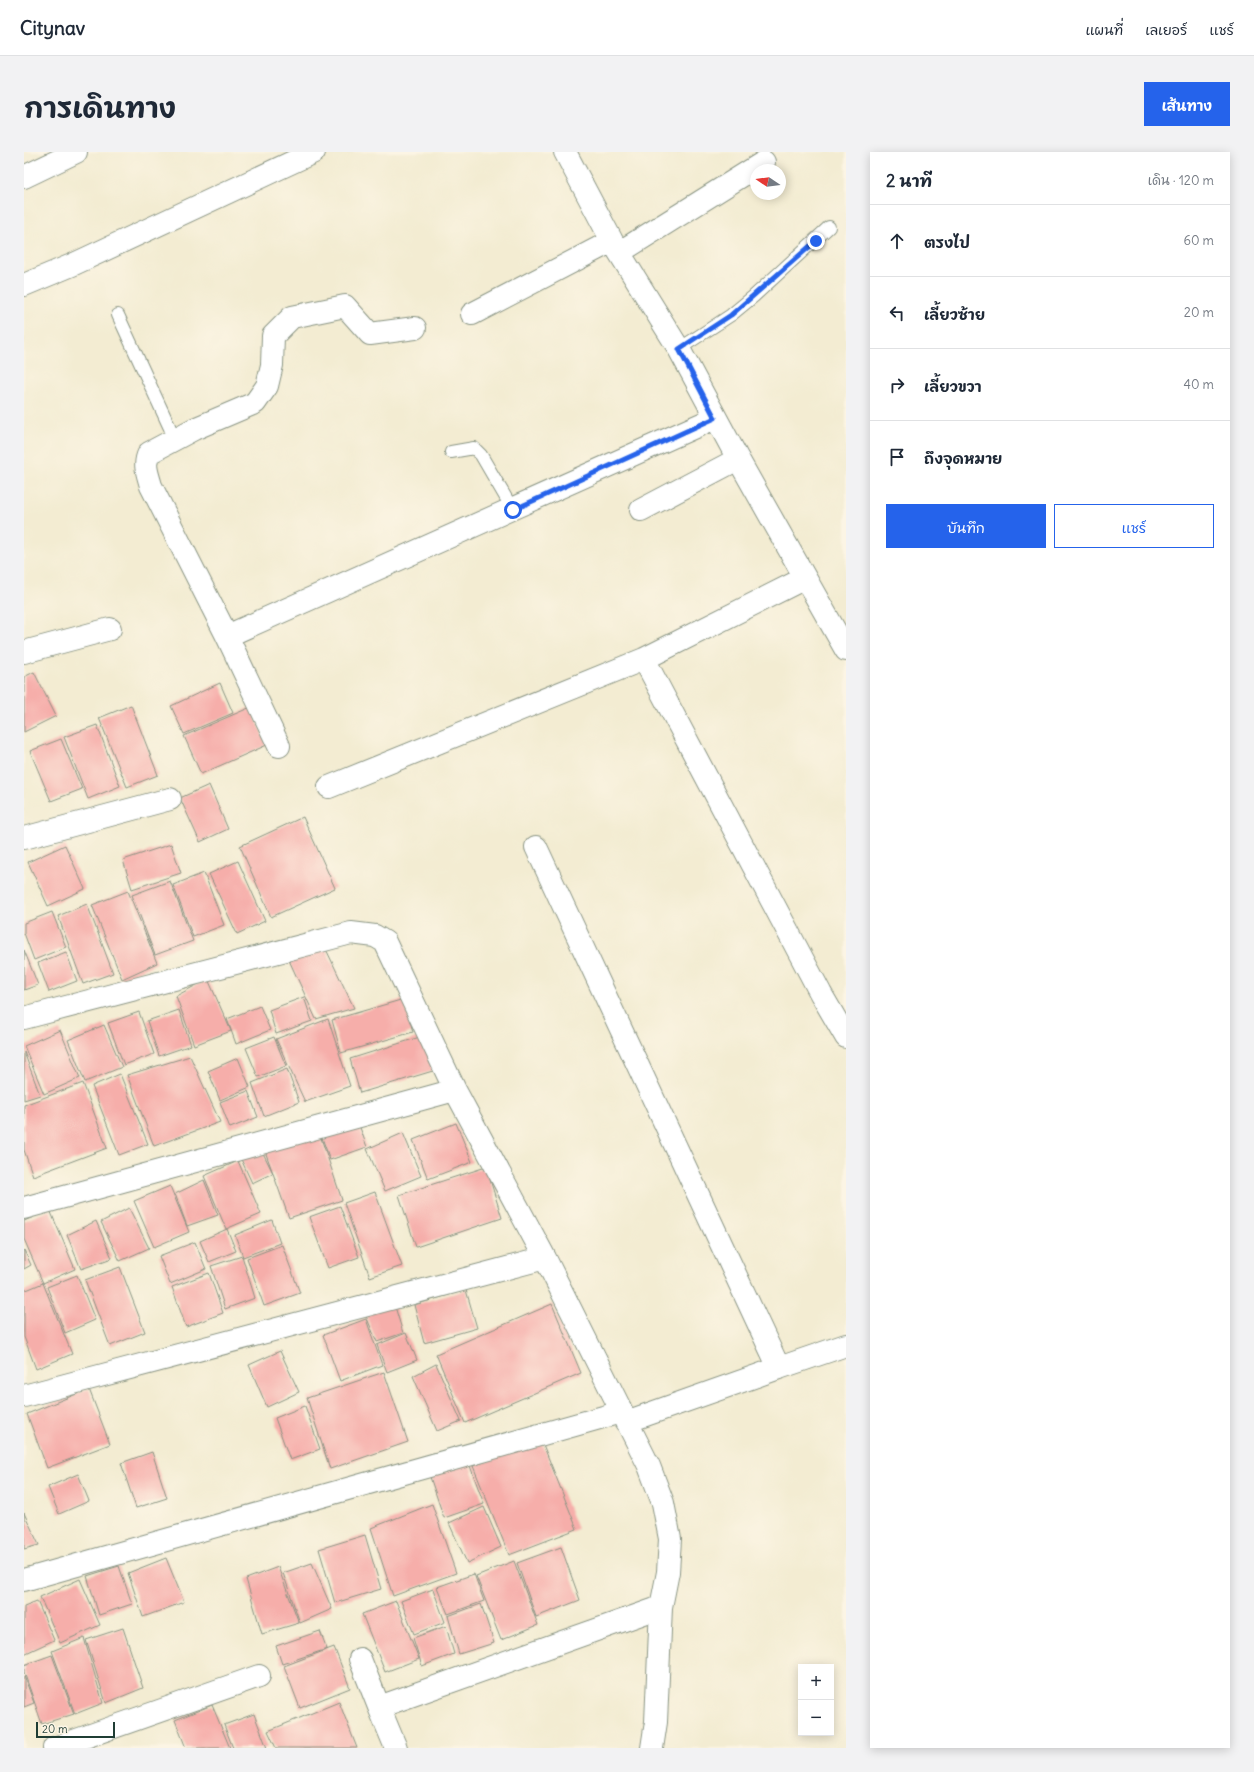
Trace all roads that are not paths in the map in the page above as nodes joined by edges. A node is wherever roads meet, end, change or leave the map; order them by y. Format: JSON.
{"nodes":[{"id":1,"x":76,"y":152,"type":"edge"},
{"id":2,"x":314,"y":152,"type":"edge"},
{"id":3,"x":565,"y":152,"type":"edge"},
{"id":4,"x":764,"y":162,"type":"dead end"},
{"id":5,"x":24,"y":177,"type":"edge"},
{"id":6,"x":829,"y":227,"type":"dead end"},
{"id":7,"x":616,"y":246,"type":"junction"},
{"id":8,"x":24,"y":285,"type":"edge"},
{"id":9,"x":472,"y":314,"type":"dead end"},
{"id":10,"x":118,"y":315,"type":"dead end"},
{"id":11,"x":415,"y":328,"type":"dead end"},
{"id":12,"x":679,"y":349,"type":"junction"},
{"id":13,"x":715,"y":418,"type":"junction"},
{"id":14,"x":175,"y":439,"type":"junction"},
{"id":15,"x":451,"y":452,"type":"dead end"},
{"id":16,"x":738,"y":459,"type":"junction"},
{"id":17,"x":513,"y":510,"type":"junction"},
{"id":18,"x":641,"y":510,"type":"dead end"},
{"id":19,"x":805,"y":578,"type":"junction"},
{"id":20,"x":110,"y":629,"type":"dead end"},
{"id":21,"x":227,"y":636,"type":"junction"},
{"id":22,"x":846,"y":650,"type":"edge"},
{"id":23,"x":24,"y":652,"type":"edge"},
{"id":24,"x":644,"y":659,"type":"junction"},
{"id":25,"x":279,"y":746,"type":"dead end"},
{"id":26,"x":329,"y":787,"type":"dead end"},
{"id":27,"x":170,"y":799,"type":"dead end"},
{"id":28,"x":24,"y":838,"type":"edge"},
{"id":29,"x":536,"y":847,"type":"dead end"},
{"id":30,"x":24,"y":1018,"type":"edge"},
{"id":31,"x":846,"y":1037,"type":"edge"},
{"id":32,"x":455,"y":1090,"type":"junction"},
{"id":33,"x":24,"y":1208,"type":"edge"},
{"id":34,"x":545,"y":1258,"type":"junction"},
{"id":35,"x":846,"y":1345,"type":"edge"},
{"id":36,"x":779,"y":1368,"type":"junction"},
{"id":37,"x":24,"y":1396,"type":"edge"},
{"id":38,"x":624,"y":1417,"type":"junction"},
{"id":39,"x":24,"y":1580,"type":"edge"},
{"id":40,"x":660,"y":1607,"type":"junction"},
{"id":41,"x":360,"y":1659,"type":"dead end"},
{"id":42,"x":259,"y":1676,"type":"dead end"},
{"id":43,"x":379,"y":1707,"type":"junction"},
{"id":44,"x":54,"y":1748,"type":"edge"},
{"id":45,"x":396,"y":1748,"type":"edge"},
{"id":46,"x":652,"y":1748,"type":"edge"}],
"edges":[{"from":1,"to":5,"type":"street"},
{"from":2,"to":8,"type":"street"},
{"from":3,"to":7,"type":"street"},
{"from":4,"to":7,"type":"street"},
{"from":6,"to":12,"type":"lane"},
{"from":7,"to":9,"type":"street"},
{"from":7,"to":12,"type":"street"},
{"from":10,"to":14,"type":"lane"},
{"from":11,"to":14,"type":"street"},
{"from":12,"to":13,"type":"street"},
{"from":13,"to":16,"type":"street"},
{"from":13,"to":17,"type":"street"},
{"from":14,"to":21,"type":"street"},
{"from":15,"to":17,"type":"lane"},
{"from":16,"to":18,"type":"street"},
{"from":16,"to":19,"type":"street"},
{"from":17,"to":21,"type":"street"},
{"from":19,"to":22,"type":"street"},
{"from":19,"to":24,"type":"street"},
{"from":20,"to":23,"type":"street"},
{"from":21,"to":25,"type":"street"},
{"from":24,"to":26,"type":"street"},
{"from":24,"to":31,"type":"street"},
{"from":27,"to":28,"type":"street"},
{"from":29,"to":36,"type":"street"},
{"from":30,"to":32,"type":"street"},
{"from":32,"to":33,"type":"street"},
{"from":32,"to":34,"type":"street"},
{"from":34,"to":37,"type":"street"},
{"from":34,"to":38,"type":"street"},
{"from":35,"to":36,"type":"street"},
{"from":36,"to":38,"type":"street"},
{"from":38,"to":39,"type":"street"},
{"from":38,"to":40,"type":"street"},
{"from":40,"to":43,"type":"street"},
{"from":40,"to":46,"type":"street"},
{"from":41,"to":43,"type":"street"},
{"from":42,"to":44,"type":"street"},
{"from":43,"to":45,"type":"street"}]}
